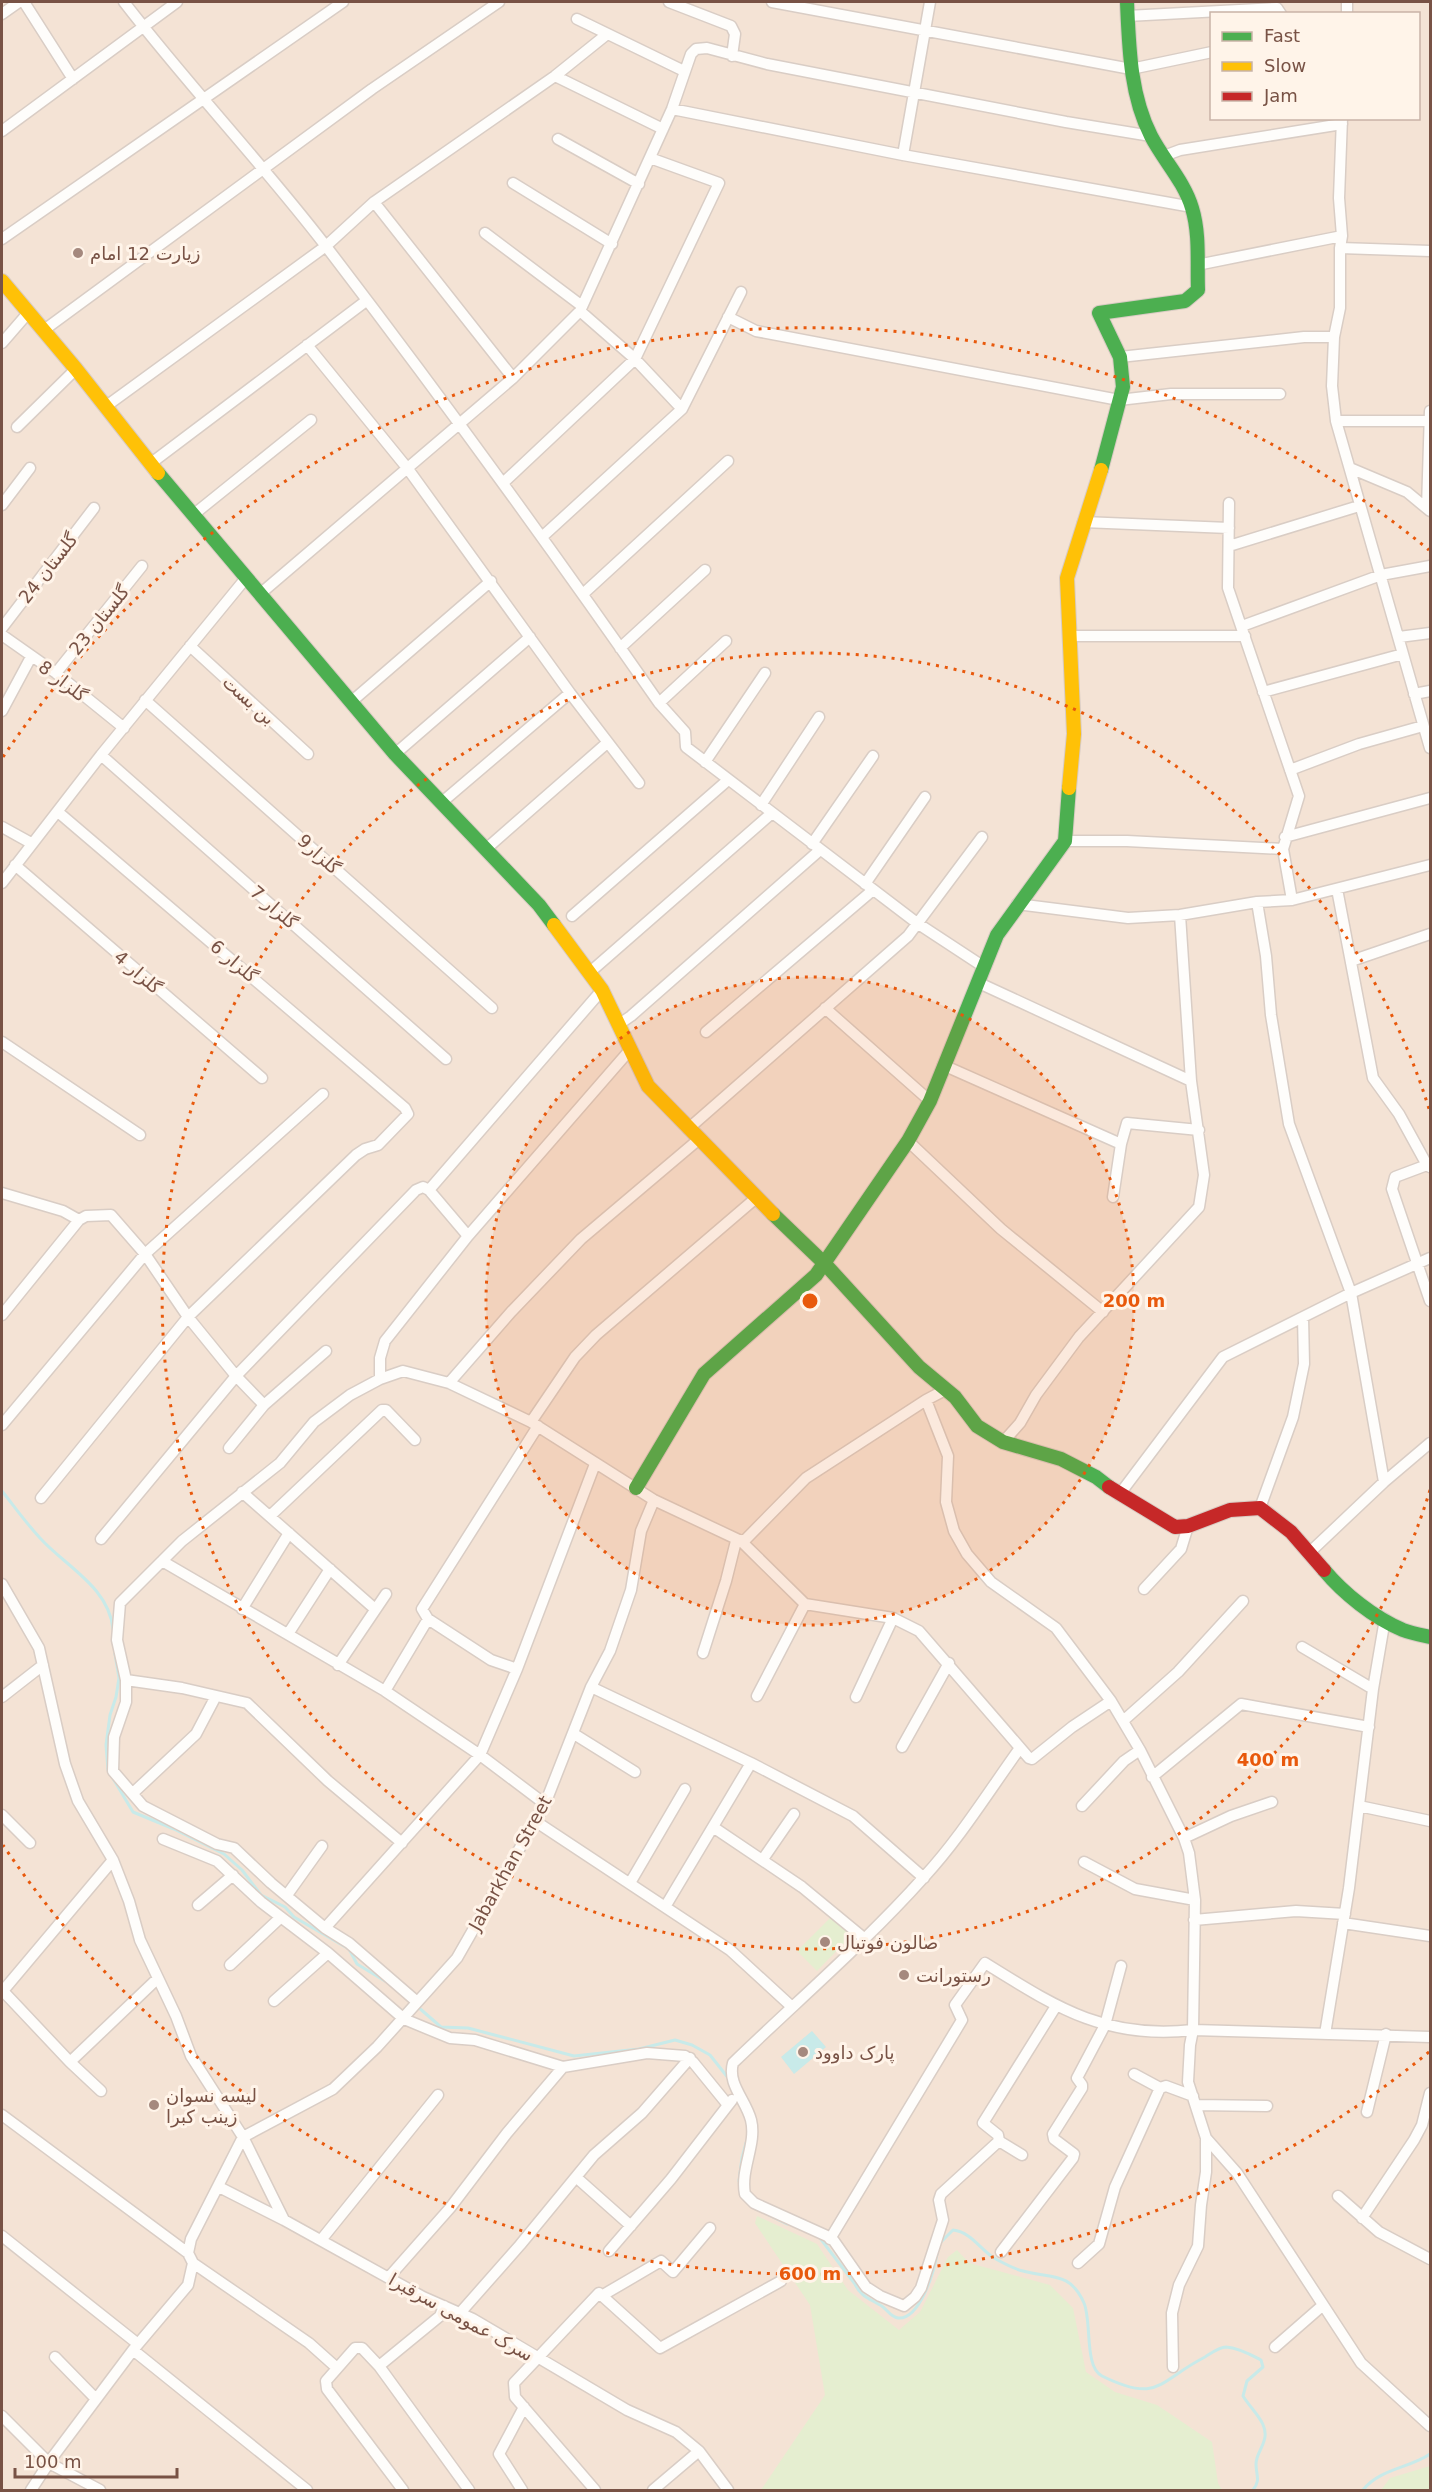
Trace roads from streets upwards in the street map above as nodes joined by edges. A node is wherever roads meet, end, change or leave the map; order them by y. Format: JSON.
{"nodes":[{"id":1,"x":22,"y":2,"type":"edge"},
{"id":2,"x":124,"y":2,"type":"edge"},
{"id":3,"x":177,"y":2,"type":"edge"},
{"id":4,"x":343,"y":2,"type":"edge"},
{"id":5,"x":499,"y":2,"type":"edge"},
{"id":6,"x":669,"y":2,"type":"edge"},
{"id":7,"x":772,"y":2,"type":"edge"},
{"id":8,"x":930,"y":2,"type":"edge"},
{"id":9,"x":1125,"y":5,"type":"edge"},
{"id":10,"x":1280,"y":12,"type":"edge"},
{"id":11,"x":2,"y":14,"type":"edge"},
{"id":12,"x":577,"y":20,"type":"dead end"},
{"id":13,"x":142,"y":26,"type":"junction"},
{"id":14,"x":925,"y":31,"type":"junction"},
{"id":15,"x":606,"y":35,"type":"junction"},
{"id":16,"x":1210,"y":52,"type":"edge"},
{"id":17,"x":732,"y":56,"type":"junction"},
{"id":18,"x":1131,"y":69,"type":"junction"},
{"id":19,"x":684,"y":70,"type":"junction"},
{"id":20,"x":555,"y":76,"type":"junction"},
{"id":21,"x":73,"y":79,"type":"junction"},
{"id":22,"x":914,"y":93,"type":"junction"},
{"id":23,"x":204,"y":100,"type":"junction"},
{"id":24,"x":672,"y":109,"type":"junction"},
{"id":25,"x":1342,"y":121,"type":"edge"},
{"id":26,"x":663,"y":129,"type":"junction"},
{"id":27,"x":2,"y":131,"type":"edge"},
{"id":28,"x":1151,"y":136,"type":"junction"},
{"id":29,"x":558,"y":139,"type":"dead end"},
{"id":30,"x":903,"y":155,"type":"junction"},
{"id":31,"x":1164,"y":156,"type":"junction"},
{"id":32,"x":650,"y":158,"type":"junction"},
{"id":33,"x":264,"y":169,"type":"junction"},
{"id":34,"x":513,"y":183,"type":"dead end"},
{"id":35,"x":639,"y":184,"type":"junction"},
{"id":36,"x":374,"y":202,"type":"junction"},
{"id":37,"x":1192,"y":207,"type":"junction"},
{"id":38,"x":485,"y":233,"type":"dead end"},
{"id":39,"x":1342,"y":236,"type":"junction"},
{"id":40,"x":2,"y":239,"type":"edge"},
{"id":41,"x":612,"y":244,"type":"junction"},
{"id":42,"x":326,"y":246,"type":"junction"},
{"id":43,"x":1340,"y":248,"type":"junction"},
{"id":44,"x":1431,"y":251,"type":"edge"},
{"id":45,"x":1197,"y":265,"type":"junction"},
{"id":46,"x":2,"y":281,"type":"edge"},
{"id":47,"x":741,"y":292,"type":"dead end"},
{"id":48,"x":366,"y":302,"type":"junction"},
{"id":49,"x":581,"y":308,"type":"junction"},
{"id":50,"x":28,"y":313,"type":"junction"},
{"id":51,"x":728,"y":317,"type":"junction"},
{"id":52,"x":44,"y":330,"type":"junction"},
{"id":53,"x":1334,"y":337,"type":"junction"},
{"id":54,"x":2,"y":343,"type":"edge"},
{"id":55,"x":307,"y":345,"type":"junction"},
{"id":56,"x":1120,"y":357,"type":"junction"},
{"id":57,"x":635,"y":359,"type":"junction"},
{"id":58,"x":76,"y":369,"type":"junction"},
{"id":59,"x":513,"y":378,"type":"junction"},
{"id":60,"x":1280,"y":394,"type":"dead end"},
{"id":61,"x":1119,"y":400,"type":"junction"},
{"id":62,"x":105,"y":407,"type":"junction"},
{"id":63,"x":682,"y":409,"type":"junction"},
{"id":64,"x":1431,"y":411,"type":"edge"},
{"id":65,"x":311,"y":420,"type":"dead end"},
{"id":66,"x":1430,"y":420,"type":"edge"},
{"id":67,"x":1336,"y":421,"type":"junction"},
{"id":68,"x":460,"y":423,"type":"junction"},
{"id":69,"x":17,"y":427,"type":"dead end"},
{"id":70,"x":728,"y":461,"type":"dead end"},
{"id":71,"x":150,"y":464,"type":"junction"},
{"id":72,"x":30,"y":468,"type":"dead end"},
{"id":73,"x":1350,"y":468,"type":"junction"},
{"id":74,"x":408,"y":469,"type":"junction"},
{"id":75,"x":503,"y":483,"type":"junction"},
{"id":76,"x":1229,"y":503,"type":"dead end"},
{"id":77,"x":2,"y":505,"type":"edge"},
{"id":78,"x":1359,"y":506,"type":"junction"},
{"id":79,"x":94,"y":508,"type":"dead end"},
{"id":80,"x":1429,"y":510,"type":"edge"},
{"id":81,"x":193,"y":515,"type":"junction"},
{"id":82,"x":1083,"y":522,"type":"junction"},
{"id":83,"x":1229,"y":528,"type":"junction"},
{"id":84,"x":542,"y":537,"type":"junction"},
{"id":85,"x":1229,"y":546,"type":"junction"},
{"id":86,"x":142,"y":566,"type":"dead end"},
{"id":87,"x":1431,"y":566,"type":"edge"},
{"id":88,"x":705,"y":570,"type":"dead end"},
{"id":89,"x":1381,"y":574,"type":"junction"},
{"id":90,"x":246,"y":578,"type":"junction"},
{"id":91,"x":491,"y":581,"type":"junction"},
{"id":92,"x":260,"y":594,"type":"junction"},
{"id":93,"x":583,"y":594,"type":"junction"},
{"id":94,"x":2,"y":628,"type":"edge"},
{"id":95,"x":1244,"y":631,"type":"junction"},
{"id":96,"x":1431,"y":633,"type":"edge"},
{"id":97,"x":2,"y":635,"type":"edge"},
{"id":98,"x":1070,"y":636,"type":"junction"},
{"id":99,"x":530,"y":637,"type":"junction"},
{"id":100,"x":1399,"y":637,"type":"junction"},
{"id":101,"x":726,"y":641,"type":"dead end"},
{"id":102,"x":190,"y":646,"type":"junction"},
{"id":103,"x":620,"y":648,"type":"junction"},
{"id":104,"x":1403,"y":654,"type":"junction"},
{"id":105,"x":31,"y":657,"type":"junction"},
{"id":106,"x":56,"y":673,"type":"junction"},
{"id":107,"x":765,"y":673,"type":"dead end"},
{"id":108,"x":1431,"y":691,"type":"edge"},
{"id":109,"x":1263,"y":692,"type":"junction"},
{"id":110,"x":570,"y":693,"type":"junction"},
{"id":111,"x":1414,"y":694,"type":"junction"},
{"id":112,"x":146,"y":700,"type":"junction"},
{"id":113,"x":351,"y":702,"type":"junction"},
{"id":114,"x":658,"y":702,"type":"junction"},
{"id":115,"x":2,"y":711,"type":"edge"},
{"id":116,"x":819,"y":717,"type":"dead end"},
{"id":117,"x":1423,"y":726,"type":"junction"},
{"id":118,"x":124,"y":728,"type":"junction"},
{"id":119,"x":607,"y":743,"type":"junction"},
{"id":120,"x":1431,"y":748,"type":"edge"},
{"id":121,"x":308,"y":754,"type":"dead end"},
{"id":122,"x":395,"y":754,"type":"junction"},
{"id":123,"x":101,"y":755,"type":"junction"},
{"id":124,"x":873,"y":756,"type":"dead end"},
{"id":125,"x":705,"y":762,"type":"junction"},
{"id":126,"x":1290,"y":770,"type":"junction"},
{"id":127,"x":728,"y":780,"type":"junction"},
{"id":128,"x":639,"y":783,"type":"dead end"},
{"id":129,"x":924,"y":797,"type":"dead end"},
{"id":130,"x":1431,"y":798,"type":"edge"},
{"id":131,"x":441,"y":803,"type":"junction"},
{"id":132,"x":761,"y":805,"type":"junction"},
{"id":133,"x":58,"y":812,"type":"junction"},
{"id":134,"x":772,"y":813,"type":"junction"},
{"id":135,"x":2,"y":827,"type":"edge"},
{"id":136,"x":982,"y":837,"type":"dead end"},
{"id":137,"x":1065,"y":841,"type":"junction"},
{"id":138,"x":31,"y":843,"type":"junction"},
{"id":139,"x":1284,"y":843,"type":"junction"},
{"id":140,"x":816,"y":847,"type":"junction"},
{"id":141,"x":486,"y":849,"type":"junction"},
{"id":142,"x":15,"y":865,"type":"junction"},
{"id":143,"x":1431,"y":865,"type":"edge"},
{"id":144,"x":2,"y":883,"type":"edge"},
{"id":145,"x":869,"y":887,"type":"junction"},
{"id":146,"x":1337,"y":890,"type":"junction"},
{"id":147,"x":1292,"y":900,"type":"junction"},
{"id":148,"x":1257,"y":902,"type":"junction"},
{"id":149,"x":1017,"y":904,"type":"junction"},
{"id":150,"x":1180,"y":915,"type":"junction"},
{"id":151,"x":572,"y":916,"type":"dead end"},
{"id":152,"x":917,"y":923,"type":"junction"},
{"id":153,"x":1431,"y":934,"type":"edge"},
{"id":154,"x":1351,"y":961,"type":"junction"},
{"id":155,"x":984,"y":967,"type":"junction"},
{"id":156,"x":589,"y":972,"type":"junction"},
{"id":157,"x":980,"y":983,"type":"junction"},
{"id":158,"x":602,"y":990,"type":"junction"},
{"id":159,"x":492,"y":1008,"type":"dead end"},
{"id":160,"x":825,"y":1008,"type":"junction"},
{"id":161,"x":618,"y":1025,"type":"junction"},
{"id":162,"x":706,"y":1032,"type":"dead end"},
{"id":163,"x":3,"y":1046,"type":"edge"},
{"id":164,"x":630,"y":1051,"type":"junction"},
{"id":165,"x":446,"y":1059,"type":"dead end"},
{"id":166,"x":944,"y":1065,"type":"junction"},
{"id":167,"x":262,"y":1078,"type":"dead end"},
{"id":168,"x":1191,"y":1081,"type":"junction"},
{"id":169,"x":323,"y":1094,"type":"dead end"},
{"id":170,"x":930,"y":1101,"type":"junction"},
{"id":171,"x":688,"y":1129,"type":"junction"},
{"id":172,"x":1199,"y":1130,"type":"junction"},
{"id":173,"x":140,"y":1135,"type":"dead end"},
{"id":174,"x":698,"y":1140,"type":"junction"},
{"id":175,"x":908,"y":1141,"type":"junction"},
{"id":176,"x":1121,"y":1144,"type":"junction"},
{"id":177,"x":1429,"y":1166,"type":"edge"},
{"id":178,"x":429,"y":1190,"type":"junction"},
{"id":179,"x":2,"y":1193,"type":"edge"},
{"id":180,"x":1113,"y":1197,"type":"dead end"},
{"id":181,"x":756,"y":1198,"type":"junction"},
{"id":182,"x":79,"y":1220,"type":"junction"},
{"id":183,"x":468,"y":1236,"type":"junction"},
{"id":184,"x":145,"y":1254,"type":"junction"},
{"id":185,"x":1431,"y":1258,"type":"edge"},
{"id":186,"x":1418,"y":1263,"type":"junction"},
{"id":187,"x":825,"y":1264,"type":"junction"},
{"id":188,"x":1351,"y":1293,"type":"junction"},
{"id":189,"x":1431,"y":1301,"type":"edge"},
{"id":190,"x":1103,"y":1312,"type":"junction"},
{"id":191,"x":2,"y":1315,"type":"edge"},
{"id":192,"x":188,"y":1317,"type":"junction"},
{"id":193,"x":1303,"y":1317,"type":"junction"},
{"id":194,"x":326,"y":1351,"type":"dead end"},
{"id":195,"x":236,"y":1376,"type":"junction"},
{"id":196,"x":380,"y":1379,"type":"junction"},
{"id":197,"x":449,"y":1383,"type":"junction"},
{"id":198,"x":945,"y":1390,"type":"junction"},
{"id":199,"x":926,"y":1400,"type":"junction"},
{"id":200,"x":264,"y":1405,"type":"junction"},
{"id":201,"x":535,"y":1424,"type":"junction"},
{"id":202,"x":2,"y":1425,"type":"edge"},
{"id":203,"x":415,"y":1440,"type":"dead end"},
{"id":204,"x":1004,"y":1442,"type":"junction"},
{"id":205,"x":1431,"y":1443,"type":"edge"},
{"id":206,"x":229,"y":1448,"type":"dead end"},
{"id":207,"x":595,"y":1464,"type":"junction"},
{"id":208,"x":1384,"y":1482,"type":"junction"},
{"id":209,"x":636,"y":1488,"type":"junction"},
{"id":210,"x":242,"y":1492,"type":"junction"},
{"id":211,"x":1119,"y":1496,"type":"junction"},
{"id":212,"x":41,"y":1498,"type":"dead end"},
{"id":213,"x":654,"y":1500,"type":"junction"},
{"id":214,"x":1260,"y":1508,"type":"junction"},
{"id":215,"x":270,"y":1516,"type":"junction"},
{"id":216,"x":1188,"y":1526,"type":"junction"},
{"id":217,"x":289,"y":1533,"type":"junction"},
{"id":218,"x":101,"y":1539,"type":"dead end"},
{"id":219,"x":738,"y":1541,"type":"junction"},
{"id":220,"x":1309,"y":1553,"type":"junction"},
{"id":221,"x":162,"y":1561,"type":"junction"},
{"id":222,"x":330,"y":1569,"type":"junction"},
{"id":223,"x":2,"y":1584,"type":"edge"},
{"id":224,"x":1144,"y":1589,"type":"dead end"},
{"id":225,"x":386,"y":1594,"type":"dead end"},
{"id":226,"x":1243,"y":1600,"type":"dead end"},
{"id":227,"x":806,"y":1604,"type":"junction"},
{"id":228,"x":242,"y":1608,"type":"junction"},
{"id":229,"x":375,"y":1609,"type":"junction"},
{"id":230,"x":892,"y":1618,"type":"junction"},
{"id":231,"x":428,"y":1619,"type":"junction"},
{"id":232,"x":1385,"y":1619,"type":"junction"},
{"id":233,"x":288,"y":1634,"type":"junction"},
{"id":234,"x":1431,"y":1637,"type":"edge"},
{"id":235,"x":1302,"y":1647,"type":"dead end"},
{"id":236,"x":703,"y":1653,"type":"dead end"},
{"id":237,"x":949,"y":1663,"type":"junction"},
{"id":238,"x":43,"y":1665,"type":"junction"},
{"id":239,"x":338,"y":1665,"type":"junction"},
{"id":240,"x":518,"y":1669,"type":"junction"},
{"id":241,"x":126,"y":1680,"type":"junction"},
{"id":242,"x":591,"y":1687,"type":"junction"},
{"id":243,"x":1373,"y":1689,"type":"junction"},
{"id":244,"x":385,"y":1691,"type":"junction"},
{"id":245,"x":216,"y":1696,"type":"junction"},
{"id":246,"x":757,"y":1696,"type":"dead end"},
{"id":247,"x":2,"y":1697,"type":"edge"},
{"id":248,"x":856,"y":1697,"type":"dead end"},
{"id":249,"x":1111,"y":1701,"type":"junction"},
{"id":250,"x":1123,"y":1721,"type":"junction"},
{"id":251,"x":1369,"y":1727,"type":"junction"},
{"id":252,"x":574,"y":1734,"type":"junction"},
{"id":253,"x":902,"y":1747,"type":"dead end"},
{"id":254,"x":1020,"y":1748,"type":"junction"},
{"id":255,"x":1140,"y":1750,"type":"junction"},
{"id":256,"x":480,"y":1755,"type":"junction"},
{"id":257,"x":752,"y":1763,"type":"junction"},
{"id":258,"x":635,"y":1772,"type":"dead end"},
{"id":259,"x":1152,"y":1777,"type":"junction"},
{"id":260,"x":685,"y":1789,"type":"dead end"},
{"id":261,"x":133,"y":1792,"type":"junction"},
{"id":262,"x":1272,"y":1802,"type":"dead end"},
{"id":263,"x":545,"y":1804,"type":"junction"},
{"id":264,"x":1082,"y":1806,"type":"dead end"},
{"id":265,"x":1359,"y":1806,"type":"junction"},
{"id":266,"x":794,"y":1814,"type":"dead end"},
{"id":267,"x":2,"y":1815,"type":"edge"},
{"id":268,"x":536,"y":1821,"type":"junction"},
{"id":269,"x":1431,"y":1821,"type":"edge"},
{"id":270,"x":713,"y":1827,"type":"junction"},
{"id":271,"x":1184,"y":1838,"type":"junction"},
{"id":272,"x":163,"y":1839,"type":"dead end"},
{"id":273,"x":30,"y":1843,"type":"dead end"},
{"id":274,"x":402,"y":1843,"type":"junction"},
{"id":275,"x":322,"y":1846,"type":"dead end"},
{"id":276,"x":763,"y":1859,"type":"junction"},
{"id":277,"x":113,"y":1860,"type":"junction"},
{"id":278,"x":1084,"y":1862,"type":"dead end"},
{"id":279,"x":233,"y":1875,"type":"junction"},
{"id":280,"x":924,"y":1878,"type":"junction"},
{"id":281,"x":630,"y":1883,"type":"junction"},
{"id":282,"x":287,"y":1895,"type":"junction"},
{"id":283,"x":1195,"y":1900,"type":"junction"},
{"id":284,"x":198,"y":1905,"type":"dead end"},
{"id":285,"x":665,"y":1907,"type":"junction"},
{"id":286,"x":280,"y":1918,"type":"junction"},
{"id":287,"x":1344,"y":1919,"type":"junction"},
{"id":288,"x":1194,"y":1920,"type":"junction"},
{"id":289,"x":325,"y":1928,"type":"junction"},
{"id":290,"x":1431,"y":1936,"type":"edge"},
{"id":291,"x":865,"y":1939,"type":"junction"},
{"id":292,"x":328,"y":1953,"type":"junction"},
{"id":293,"x":230,"y":1965,"type":"dead end"},
{"id":294,"x":1122,"y":1966,"type":"dead end"},
{"id":295,"x":157,"y":1979,"type":"junction"},
{"id":296,"x":2,"y":1991,"type":"edge"},
{"id":297,"x":274,"y":2001,"type":"dead end"},
{"id":298,"x":416,"y":2001,"type":"junction"},
{"id":299,"x":791,"y":2006,"type":"junction"},
{"id":300,"x":1056,"y":2006,"type":"junction"},
{"id":301,"x":404,"y":2019,"type":"junction"},
{"id":302,"x":1105,"y":2025,"type":"junction"},
{"id":303,"x":1193,"y":2030,"type":"junction"},
{"id":304,"x":1325,"y":2034,"type":"junction"},
{"id":305,"x":1386,"y":2034,"type":"junction"},
{"id":306,"x":1431,"y":2037,"type":"edge"},
{"id":307,"x":690,"y":2058,"type":"junction"},
{"id":308,"x":70,"y":2062,"type":"junction"},
{"id":309,"x":563,"y":2067,"type":"junction"},
{"id":310,"x":1134,"y":2074,"type":"dead end"},
{"id":311,"x":1160,"y":2088,"type":"junction"},
{"id":312,"x":101,"y":2091,"type":"dead end"},
{"id":313,"x":738,"y":2091,"type":"junction"},
{"id":314,"x":1431,"y":2093,"type":"edge"},
{"id":315,"x":438,"y":2095,"type":"dead end"},
{"id":316,"x":1194,"y":2100,"type":"junction"},
{"id":317,"x":728,"y":2105,"type":"junction"},
{"id":318,"x":1267,"y":2106,"type":"dead end"},
{"id":319,"x":1367,"y":2112,"type":"dead end"},
{"id":320,"x":2,"y":2115,"type":"edge"},
{"id":321,"x":1426,"y":2127,"type":"edge"},
{"id":322,"x":243,"y":2137,"type":"junction"},
{"id":323,"x":1206,"y":2138,"type":"junction"},
{"id":324,"x":999,"y":2141,"type":"junction"},
{"id":325,"x":1022,"y":2155,"type":"dead end"},
{"id":326,"x":577,"y":2178,"type":"junction"},
{"id":327,"x":219,"y":2187,"type":"junction"},
{"id":328,"x":1338,"y":2196,"type":"dead end"},
{"id":329,"x":1362,"y":2218,"type":"junction"},
{"id":330,"x":284,"y":2220,"type":"junction"},
{"id":331,"x":631,"y":2226,"type":"junction"},
{"id":332,"x":710,"y":2228,"type":"dead end"},
{"id":333,"x":2,"y":2236,"type":"edge"},
{"id":334,"x":830,"y":2239,"type":"junction"},
{"id":335,"x":321,"y":2240,"type":"junction"},
{"id":336,"x":609,"y":2251,"type":"dead end"},
{"id":337,"x":1001,"y":2252,"type":"dead end"},
{"id":338,"x":188,"y":2253,"type":"junction"},
{"id":339,"x":1431,"y":2259,"type":"edge"},
{"id":340,"x":1078,"y":2263,"type":"dead end"},
{"id":341,"x":193,"y":2264,"type":"junction"},
{"id":342,"x":389,"y":2277,"type":"junction"},
{"id":343,"x":781,"y":2281,"type":"dead end"},
{"id":344,"x":603,"y":2295,"type":"junction"},
{"id":345,"x":444,"y":2306,"type":"junction"},
{"id":346,"x":1322,"y":2306,"type":"junction"},
{"id":347,"x":460,"y":2313,"type":"junction"},
{"id":348,"x":135,"y":2347,"type":"junction"},
{"id":349,"x":1275,"y":2347,"type":"dead end"},
{"id":350,"x":55,"y":2357,"type":"dead end"},
{"id":351,"x":536,"y":2358,"type":"junction"},
{"id":352,"x":379,"y":2366,"type":"junction"},
{"id":353,"x":1173,"y":2367,"type":"dead end"},
{"id":354,"x":337,"y":2368,"type":"junction"},
{"id":355,"x":96,"y":2400,"type":"junction"},
{"id":356,"x":524,"y":2408,"type":"junction"},
{"id":357,"x":2,"y":2416,"type":"edge"},
{"id":358,"x":1431,"y":2426,"type":"edge"},
{"id":359,"x":699,"y":2451,"type":"junction"},
{"id":360,"x":49,"y":2463,"type":"junction"},
{"id":361,"x":31,"y":2490,"type":"edge"},
{"id":362,"x":100,"y":2490,"type":"edge"},
{"id":363,"x":307,"y":2490,"type":"edge"},
{"id":364,"x":403,"y":2490,"type":"edge"},
{"id":365,"x":469,"y":2490,"type":"edge"},
{"id":366,"x":522,"y":2490,"type":"edge"},
{"id":367,"x":595,"y":2490,"type":"edge"},
{"id":368,"x":653,"y":2490,"type":"edge"},
{"id":369,"x":728,"y":2490,"type":"edge"}],
"edges":[{"from":1,"to":11,"type":"street"},
{"from":1,"to":21,"type":"street"},
{"from":2,"to":13,"type":"street"},
{"from":3,"to":13,"type":"street"},
{"from":4,"to":23,"type":"street"},
{"from":5,"to":33,"type":"street"},
{"from":6,"to":17,"type":"street"},
{"from":7,"to":14,"type":"street"},
{"from":8,"to":14,"type":"street"},
{"from":9,"to":10,"type":"street"},
{"from":9,"to":18,"type":"street"},
{"from":12,"to":15,"type":"street"},
{"from":13,"to":21,"type":"street"},
{"from":13,"to":23,"type":"street"},
{"from":14,"to":18,"type":"street"},
{"from":14,"to":22,"type":"street"},
{"from":15,"to":19,"type":"street"},
{"from":15,"to":20,"type":"street"},
{"from":16,"to":18,"type":"street"},
{"from":17,"to":19,"type":"street"},
{"from":17,"to":22,"type":"street"},
{"from":18,"to":28,"type":"street"},
{"from":19,"to":24,"type":"street"},
{"from":20,"to":26,"type":"street"},
{"from":20,"to":36,"type":"street"},
{"from":21,"to":27,"type":"street"},
{"from":22,"to":28,"type":"street"},
{"from":22,"to":30,"type":"street"},
{"from":23,"to":33,"type":"street"},
{"from":23,"to":40,"type":"street"},
{"from":24,"to":26,"type":"street"},
{"from":24,"to":30,"type":"street"},
{"from":25,"to":31,"type":"street"},
{"from":25,"to":39,"type":"street"},
{"from":26,"to":32,"type":"street"},
{"from":28,"to":31,"type":"street"},
{"from":29,"to":35,"type":"street"},
{"from":30,"to":37,"type":"street"},
{"from":31,"to":37,"type":"street"},
{"from":32,"to":35,"type":"street"},
{"from":32,"to":57,"type":"street"},
{"from":33,"to":42,"type":"street"},
{"from":33,"to":52,"type":"street"},
{"from":34,"to":41,"type":"street"},
{"from":35,"to":41,"type":"street"},
{"from":36,"to":42,"type":"street"},
{"from":36,"to":59,"type":"street"},
{"from":37,"to":45,"type":"street"},
{"from":38,"to":49,"type":"street"},
{"from":39,"to":43,"type":"street"},
{"from":39,"to":45,"type":"street"},
{"from":41,"to":49,"type":"street"},
{"from":42,"to":48,"type":"street"},
{"from":42,"to":62,"type":"street"},
{"from":43,"to":44,"type":"street"},
{"from":43,"to":53,"type":"street"},
{"from":45,"to":56,"type":"street"},
{"from":46,"to":50,"type":"street"},
{"from":47,"to":51,"type":"street"},
{"from":48,"to":55,"type":"street"},
{"from":48,"to":68,"type":"street"},
{"from":49,"to":57,"type":"street"},
{"from":49,"to":59,"type":"street"},
{"from":50,"to":52,"type":"street"},
{"from":50,"to":54,"type":"street"},
{"from":51,"to":61,"type":"street"},
{"from":51,"to":63,"type":"street"},
{"from":52,"to":58,"type":"street"},
{"from":53,"to":56,"type":"street"},
{"from":53,"to":67,"type":"street"},
{"from":55,"to":71,"type":"street"},
{"from":55,"to":74,"type":"street"},
{"from":56,"to":61,"type":"street"},
{"from":57,"to":63,"type":"street"},
{"from":57,"to":75,"type":"street"},
{"from":58,"to":62,"type":"street"},
{"from":58,"to":69,"type":"street"},
{"from":59,"to":68,"type":"street"},
{"from":60,"to":61,"type":"street"},
{"from":61,"to":82,"type":"street"},
{"from":62,"to":71,"type":"street"},
{"from":63,"to":84,"type":"street"},
{"from":64,"to":66,"type":"street"},
{"from":65,"to":81,"type":"street"},
{"from":66,"to":67,"type":"street"},
{"from":66,"to":80,"type":"street"},
{"from":67,"to":73,"type":"street"},
{"from":68,"to":74,"type":"street"},
{"from":68,"to":75,"type":"street"},
{"from":70,"to":93,"type":"street"},
{"from":71,"to":81,"type":"street"},
{"from":72,"to":77,"type":"street"},
{"from":73,"to":78,"type":"street"},
{"from":73,"to":80,"type":"street"},
{"from":74,"to":91,"type":"street"},
{"from":74,"to":92,"type":"street"},
{"from":75,"to":84,"type":"street"},
{"from":76,"to":83,"type":"street"},
{"from":78,"to":85,"type":"street"},
{"from":78,"to":89,"type":"street"},
{"from":79,"to":94,"type":"street","name":"گلستان 24"},
{"from":81,"to":90,"type":"street"},
{"from":82,"to":83,"type":"street"},
{"from":82,"to":98,"type":"street"},
{"from":83,"to":85,"type":"street"},
{"from":84,"to":93,"type":"street"},
{"from":85,"to":95,"type":"street"},
{"from":86,"to":106,"type":"street","name":"گلستان 23"},
{"from":87,"to":89,"type":"street"},
{"from":88,"to":103,"type":"street"},
{"from":89,"to":95,"type":"street"},
{"from":89,"to":100,"type":"street"},
{"from":90,"to":92,"type":"street"},
{"from":90,"to":102,"type":"street"},
{"from":91,"to":99,"type":"street"},
{"from":91,"to":113,"type":"street"},
{"from":92,"to":113,"type":"street"},
{"from":93,"to":103,"type":"street"},
{"from":95,"to":98,"type":"street"},
{"from":95,"to":109,"type":"street"},
{"from":96,"to":100,"type":"street"},
{"from":97,"to":105,"type":"street","name":"گلزار 8"},
{"from":98,"to":137,"type":"street"},
{"from":99,"to":110,"type":"street"},
{"from":99,"to":122,"type":"street"},
{"from":100,"to":104,"type":"street"},
{"from":101,"to":114,"type":"street"},
{"from":102,"to":112,"type":"street"},
{"from":102,"to":121,"type":"street","name":"بن بست"},
{"from":103,"to":114,"type":"street"},
{"from":104,"to":109,"type":"street"},
{"from":104,"to":111,"type":"street"},
{"from":105,"to":106,"type":"street","name":"گلزار 8"},
{"from":105,"to":115,"type":"street"},
{"from":106,"to":118,"type":"street","name":"گلزار 8"},
{"from":107,"to":125,"type":"street"},
{"from":108,"to":111,"type":"street"},
{"from":109,"to":126,"type":"street"},
{"from":110,"to":119,"type":"street"},
{"from":110,"to":131,"type":"street"},
{"from":111,"to":117,"type":"street"},
{"from":112,"to":118,"type":"street"},
{"from":112,"to":159,"type":"street","name":"گلزار9"},
{"from":113,"to":122,"type":"street"},
{"from":114,"to":125,"type":"street"},
{"from":116,"to":132,"type":"street"},
{"from":117,"to":120,"type":"street"},
{"from":117,"to":126,"type":"street"},
{"from":118,"to":123,"type":"street"},
{"from":119,"to":128,"type":"street"},
{"from":119,"to":141,"type":"street"},
{"from":122,"to":131,"type":"street"},
{"from":123,"to":133,"type":"street"},
{"from":123,"to":165,"type":"street","name":"گلزار 7"},
{"from":124,"to":140,"type":"street"},
{"from":125,"to":127,"type":"street"},
{"from":126,"to":139,"type":"street"},
{"from":127,"to":132,"type":"street"},
{"from":127,"to":151,"type":"street"},
{"from":129,"to":145,"type":"street"},
{"from":130,"to":139,"type":"street"},
{"from":131,"to":141,"type":"street"},
{"from":132,"to":134,"type":"street"},
{"from":133,"to":138,"type":"street"},
{"from":133,"to":192,"type":"street","name":"گلزار 6"},
{"from":134,"to":140,"type":"street"},
{"from":134,"to":156,"type":"street"},
{"from":135,"to":138,"type":"street"},
{"from":136,"to":152,"type":"street"},
{"from":137,"to":139,"type":"street"},
{"from":137,"to":149,"type":"street"},
{"from":138,"to":142,"type":"street"},
{"from":139,"to":147,"type":"street"},
{"from":140,"to":145,"type":"street"},
{"from":140,"to":161,"type":"street"},
{"from":141,"to":156,"type":"street"},
{"from":142,"to":144,"type":"street"},
{"from":142,"to":167,"type":"street","name":"گلزار 4"},
{"from":143,"to":146,"type":"street"},
{"from":145,"to":152,"type":"street"},
{"from":145,"to":162,"type":"street"},
{"from":146,"to":147,"type":"street"},
{"from":146,"to":154,"type":"street"},
{"from":147,"to":148,"type":"street"},
{"from":148,"to":150,"type":"street"},
{"from":148,"to":188,"type":"street"},
{"from":149,"to":150,"type":"street"},
{"from":149,"to":155,"type":"street"},
{"from":150,"to":168,"type":"street"},
{"from":152,"to":155,"type":"street"},
{"from":152,"to":160,"type":"street"},
{"from":153,"to":154,"type":"street"},
{"from":154,"to":177,"type":"street"},
{"from":155,"to":157,"type":"street"},
{"from":156,"to":158,"type":"street"},
{"from":157,"to":166,"type":"street"},
{"from":157,"to":168,"type":"street"},
{"from":158,"to":161,"type":"street"},
{"from":158,"to":178,"type":"street"},
{"from":160,"to":170,"type":"street"},
{"from":160,"to":171,"type":"street"},
{"from":161,"to":164,"type":"street"},
{"from":163,"to":173,"type":"street"},
{"from":164,"to":171,"type":"street"},
{"from":164,"to":183,"type":"street"},
{"from":166,"to":170,"type":"street"},
{"from":166,"to":176,"type":"street"},
{"from":168,"to":172,"type":"street"},
{"from":169,"to":184,"type":"street"},
{"from":170,"to":175,"type":"street"},
{"from":171,"to":174,"type":"street"},
{"from":172,"to":176,"type":"street"},
{"from":172,"to":190,"type":"street"},
{"from":174,"to":181,"type":"street"},
{"from":174,"to":197,"type":"street"},
{"from":175,"to":187,"type":"street"},
{"from":175,"to":190,"type":"street"},
{"from":176,"to":180,"type":"street"},
{"from":177,"to":186,"type":"street"},
{"from":178,"to":183,"type":"street"},
{"from":178,"to":195,"type":"street"},
{"from":179,"to":182,"type":"street"},
{"from":181,"to":187,"type":"street"},
{"from":181,"to":201,"type":"street"},
{"from":182,"to":184,"type":"street"},
{"from":182,"to":191,"type":"street"},
{"from":183,"to":196,"type":"street"},
{"from":184,"to":192,"type":"street"},
{"from":184,"to":202,"type":"street"},
{"from":185,"to":186,"type":"street"},
{"from":186,"to":188,"type":"street"},
{"from":186,"to":189,"type":"street"},
{"from":187,"to":198,"type":"street"},
{"from":187,"to":209,"type":"street"},
{"from":188,"to":193,"type":"street"},
{"from":188,"to":208,"type":"street"},
{"from":190,"to":204,"type":"street"},
{"from":192,"to":195,"type":"street"},
{"from":192,"to":212,"type":"street"},
{"from":193,"to":211,"type":"street"},
{"from":193,"to":214,"type":"street"},
{"from":194,"to":200,"type":"street"},
{"from":195,"to":200,"type":"street"},
{"from":195,"to":218,"type":"street"},
{"from":196,"to":197,"type":"street"},
{"from":196,"to":210,"type":"street"},
{"from":197,"to":201,"type":"street"},
{"from":198,"to":199,"type":"street"},
{"from":198,"to":204,"type":"street"},
{"from":199,"to":219,"type":"street"},
{"from":199,"to":249,"type":"street"},
{"from":200,"to":206,"type":"street"},
{"from":201,"to":207,"type":"street"},
{"from":201,"to":231,"type":"street"},
{"from":203,"to":215,"type":"street"},
{"from":204,"to":211,"type":"street"},
{"from":205,"to":208,"type":"street"},
{"from":207,"to":209,"type":"street"},
{"from":207,"to":240,"type":"street"},
{"from":208,"to":220,"type":"street"},
{"from":209,"to":213,"type":"street"},
{"from":210,"to":215,"type":"street"},
{"from":210,"to":221,"type":"street"},
{"from":211,"to":216,"type":"street"},
{"from":213,"to":219,"type":"street"},
{"from":213,"to":242,"type":"street","name":"Jabarkhan Street"},
{"from":214,"to":216,"type":"street"},
{"from":214,"to":220,"type":"street"},
{"from":215,"to":217,"type":"street"},
{"from":216,"to":224,"type":"street"},
{"from":217,"to":222,"type":"street"},
{"from":217,"to":228,"type":"street"},
{"from":219,"to":227,"type":"street"},
{"from":219,"to":236,"type":"street"},
{"from":220,"to":232,"type":"street"},
{"from":221,"to":228,"type":"street"},
{"from":221,"to":241,"type":"street"},
{"from":222,"to":229,"type":"street"},
{"from":222,"to":233,"type":"street"},
{"from":223,"to":238,"type":"street"},
{"from":225,"to":229,"type":"street"},
{"from":226,"to":250,"type":"street"},
{"from":227,"to":230,"type":"street"},
{"from":227,"to":246,"type":"street"},
{"from":228,"to":233,"type":"street"},
{"from":229,"to":239,"type":"street"},
{"from":230,"to":237,"type":"street"},
{"from":230,"to":248,"type":"street"},
{"from":231,"to":240,"type":"street"},
{"from":231,"to":244,"type":"street"},
{"from":232,"to":234,"type":"street"},
{"from":232,"to":243,"type":"street"},
{"from":233,"to":239,"type":"street"},
{"from":235,"to":243,"type":"street"},
{"from":237,"to":253,"type":"street"},
{"from":237,"to":254,"type":"street"},
{"from":238,"to":247,"type":"street"},
{"from":238,"to":277,"type":"street"},
{"from":239,"to":244,"type":"street"},
{"from":240,"to":256,"type":"street"},
{"from":241,"to":245,"type":"street"},
{"from":241,"to":261,"type":"street"},
{"from":242,"to":252,"type":"street","name":"Jabarkhan Street"},
{"from":242,"to":257,"type":"street"},
{"from":243,"to":251,"type":"street"},
{"from":244,"to":256,"type":"street"},
{"from":245,"to":261,"type":"street"},
{"from":245,"to":274,"type":"street"},
{"from":249,"to":250,"type":"street"},
{"from":249,"to":254,"type":"street"},
{"from":250,"to":255,"type":"street"},
{"from":251,"to":259,"type":"street"},
{"from":251,"to":265,"type":"street"},
{"from":252,"to":258,"type":"street"},
{"from":252,"to":263,"type":"street","name":"Jabarkhan Street"},
{"from":254,"to":280,"type":"street"},
{"from":255,"to":259,"type":"street"},
{"from":255,"to":264,"type":"street"},
{"from":256,"to":263,"type":"street"},
{"from":256,"to":274,"type":"street"},
{"from":257,"to":270,"type":"street"},
{"from":257,"to":280,"type":"street"},
{"from":259,"to":271,"type":"street"},
{"from":260,"to":281,"type":"street"},
{"from":261,"to":282,"type":"street"},
{"from":262,"to":271,"type":"street"},
{"from":263,"to":268,"type":"street","name":"Jabarkhan Street"},
{"from":265,"to":269,"type":"street"},
{"from":265,"to":287,"type":"street"},
{"from":266,"to":276,"type":"street"},
{"from":267,"to":273,"type":"street"},
{"from":268,"to":281,"type":"street"},
{"from":268,"to":298,"type":"street","name":"Jabarkhan Street"},
{"from":270,"to":276,"type":"street"},
{"from":270,"to":285,"type":"street"},
{"from":271,"to":283,"type":"street"},
{"from":272,"to":279,"type":"street"},
{"from":274,"to":289,"type":"street"},
{"from":275,"to":282,"type":"street"},
{"from":276,"to":291,"type":"street"},
{"from":277,"to":295,"type":"street"},
{"from":277,"to":296,"type":"street"},
{"from":278,"to":283,"type":"street"},
{"from":279,"to":284,"type":"street"},
{"from":279,"to":286,"type":"street"},
{"from":280,"to":291,"type":"street"},
{"from":281,"to":285,"type":"street"},
{"from":282,"to":289,"type":"street"},
{"from":283,"to":288,"type":"street"},
{"from":285,"to":299,"type":"street"},
{"from":286,"to":292,"type":"street"},
{"from":286,"to":293,"type":"street"},
{"from":287,"to":288,"type":"street"},
{"from":287,"to":290,"type":"street"},
{"from":287,"to":304,"type":"street"},
{"from":288,"to":303,"type":"street"},
{"from":289,"to":298,"type":"street"},
{"from":291,"to":299,"type":"street"},
{"from":292,"to":297,"type":"street"},
{"from":292,"to":301,"type":"street"},
{"from":294,"to":302,"type":"street"},
{"from":295,"to":308,"type":"street"},
{"from":295,"to":322,"type":"street"},
{"from":296,"to":308,"type":"street"},
{"from":298,"to":301,"type":"street","name":"Jabarkhan Street"},
{"from":299,"to":313,"type":"street"},
{"from":300,"to":302,"type":"street"},
{"from":300,"to":324,"type":"street"},
{"from":300,"to":334,"type":"street"},
{"from":301,"to":309,"type":"street"},
{"from":301,"to":322,"type":"street","name":"Jabarkhan Street"},
{"from":302,"to":303,"type":"street"},
{"from":302,"to":337,"type":"street"},
{"from":303,"to":304,"type":"street"},
{"from":303,"to":316,"type":"street"},
{"from":304,"to":305,"type":"street"},
{"from":305,"to":306,"type":"street"},
{"from":305,"to":319,"type":"street"},
{"from":307,"to":309,"type":"street"},
{"from":307,"to":317,"type":"street"},
{"from":307,"to":326,"type":"street"},
{"from":308,"to":312,"type":"street"},
{"from":309,"to":342,"type":"street"},
{"from":310,"to":311,"type":"street"},
{"from":311,"to":316,"type":"street"},
{"from":311,"to":340,"type":"street"},
{"from":313,"to":317,"type":"street"},
{"from":313,"to":334,"type":"street"},
{"from":314,"to":321,"type":"street"},
{"from":315,"to":335,"type":"street"},
{"from":316,"to":318,"type":"street"},
{"from":316,"to":323,"type":"street"},
{"from":317,"to":331,"type":"street"},
{"from":320,"to":338,"type":"street"},
{"from":321,"to":329,"type":"street"},
{"from":322,"to":327,"type":"street"},
{"from":322,"to":330,"type":"street"},
{"from":323,"to":346,"type":"street"},
{"from":323,"to":353,"type":"street"},
{"from":324,"to":325,"type":"street"},
{"from":324,"to":334,"type":"street"},
{"from":326,"to":331,"type":"street"},
{"from":326,"to":347,"type":"street"},
{"from":327,"to":330,"type":"street","name":"سرک عمومی سرقبرا"},
{"from":327,"to":338,"type":"street"},
{"from":328,"to":329,"type":"street"},
{"from":329,"to":339,"type":"street"},
{"from":330,"to":335,"type":"street","name":"سرک عمومی سرقبرا"},
{"from":331,"to":336,"type":"street"},
{"from":332,"to":344,"type":"street"},
{"from":333,"to":348,"type":"street"},
{"from":335,"to":342,"type":"street","name":"سرک عمومی سرقبرا"},
{"from":338,"to":341,"type":"street"},
{"from":341,"to":348,"type":"street"},
{"from":341,"to":354,"type":"street"},
{"from":342,"to":345,"type":"street","name":"سرک عمومی سرقبرا"},
{"from":343,"to":344,"type":"street"},
{"from":344,"to":351,"type":"street"},
{"from":345,"to":347,"type":"street","name":"سرک عمومی سرقبرا"},
{"from":345,"to":352,"type":"street"},
{"from":346,"to":349,"type":"street"},
{"from":346,"to":358,"type":"street"},
{"from":347,"to":351,"type":"street","name":"سرک عمومی سرقبرا"},
{"from":348,"to":355,"type":"street"},
{"from":348,"to":363,"type":"street"},
{"from":350,"to":355,"type":"street"},
{"from":351,"to":356,"type":"street"},
{"from":351,"to":359,"type":"street","name":"سرک عمومی سرقبرا"},
{"from":352,"to":354,"type":"street"},
{"from":352,"to":365,"type":"street"},
{"from":354,"to":364,"type":"street"},
{"from":355,"to":360,"type":"street"},
{"from":356,"to":366,"type":"street"},
{"from":356,"to":367,"type":"street"},
{"from":357,"to":360,"type":"street"},
{"from":359,"to":368,"type":"street"},
{"from":359,"to":369,"type":"street","name":"سرک عمومی سرقبرا"},
{"from":360,"to":361,"type":"street"},
{"from":360,"to":362,"type":"street"}]}
